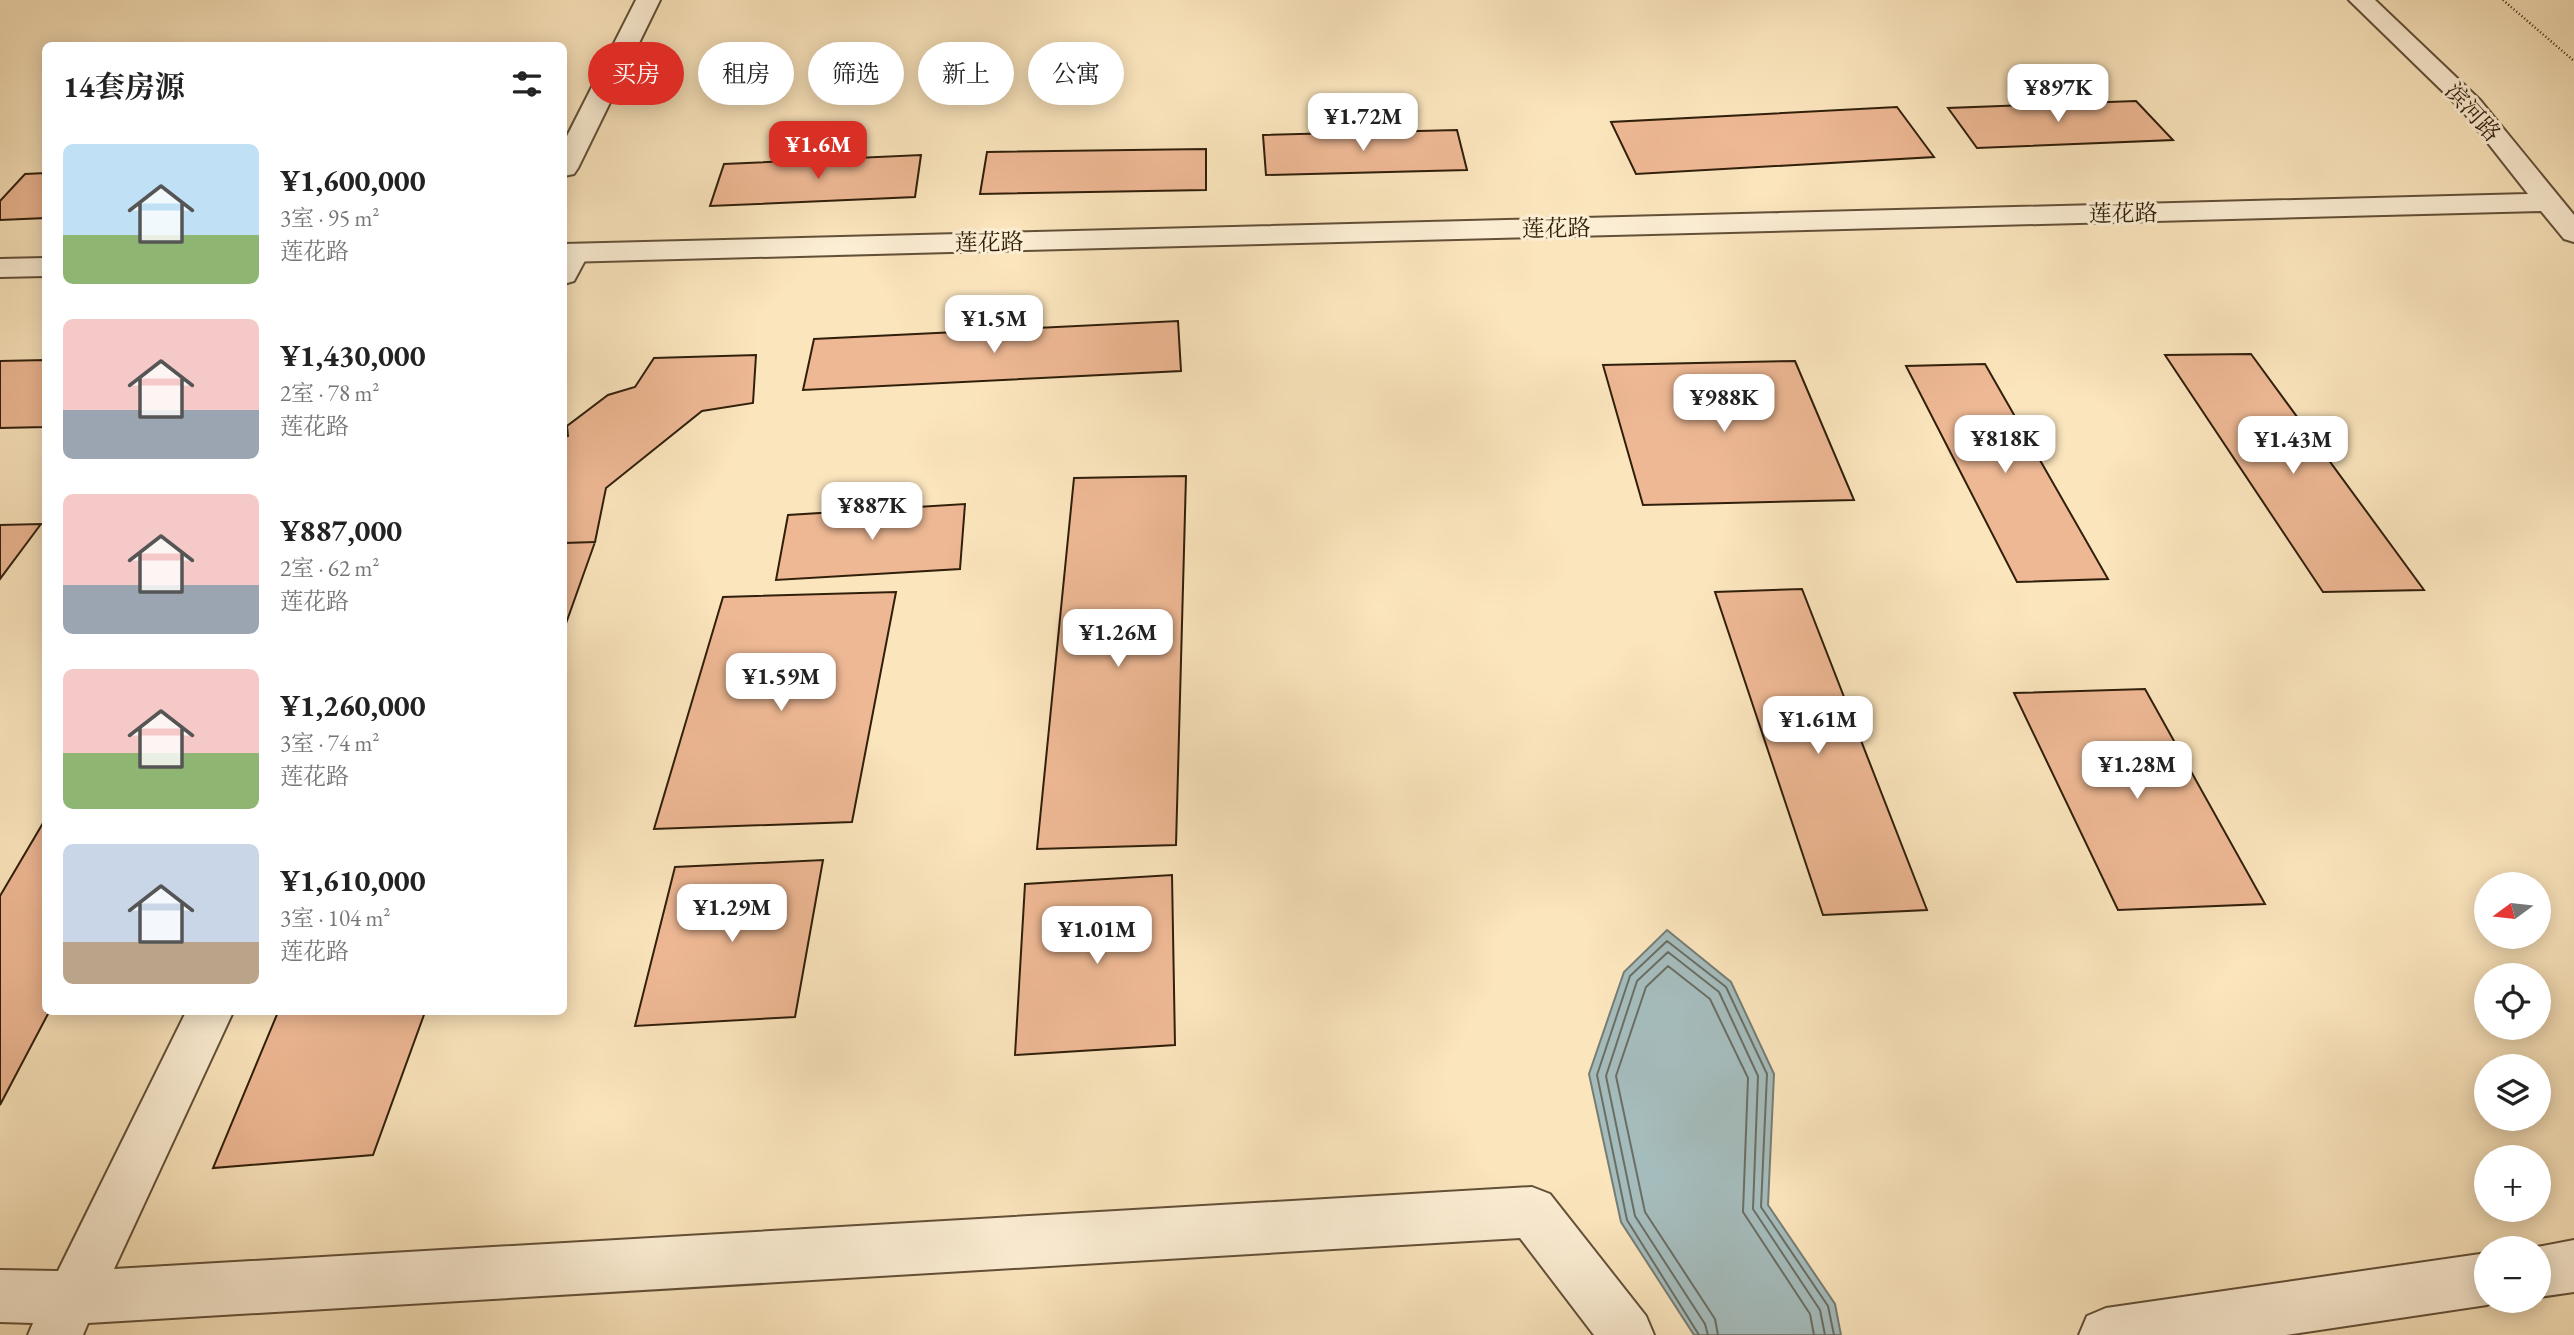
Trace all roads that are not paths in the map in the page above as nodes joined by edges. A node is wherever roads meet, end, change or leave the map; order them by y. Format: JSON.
{"nodes":[{"id":1,"x":648,"y":0,"type":"edge"},
{"id":2,"x":2361,"y":0,"type":"edge"},
{"id":3,"x":567,"y":162,"type":"edge"},
{"id":4,"x":2549,"y":202,"type":"junction"},
{"id":5,"x":2574,"y":233,"type":"edge"},
{"id":6,"x":567,"y":260,"type":"edge"},
{"id":7,"x":42,"y":267,"type":"edge"},
{"id":8,"x":0,"y":268,"type":"edge"},
{"id":9,"x":209,"y":1015,"type":"edge"},
{"id":10,"x":2574,"y":1266,"type":"edge"},
{"id":11,"x":2551,"y":1269,"type":"edge"},
{"id":12,"x":2474,"y":1281,"type":"edge"},
{"id":13,"x":0,"y":1296,"type":"edge"},
{"id":14,"x":64,"y":1317,"type":"edge"},
{"id":15,"x":1627,"y":1335,"type":"edge"},
{"id":16,"x":2106,"y":1335,"type":"edge"}],
"edges":[{"from":1,"to":3,"type":"street"},
{"from":2,"to":4,"type":"street","name":"滨河路"},
{"from":4,"to":5,"type":"street","name":"滨河路"},
{"from":4,"to":6,"type":"street","name":"莲花路"},
{"from":7,"to":8,"type":"street"},
{"from":9,"to":14,"type":"street"},
{"from":10,"to":11,"type":"street"},
{"from":12,"to":16,"type":"street"},
{"from":13,"to":14,"type":"street"},
{"from":14,"to":15,"type":"street"}]}
